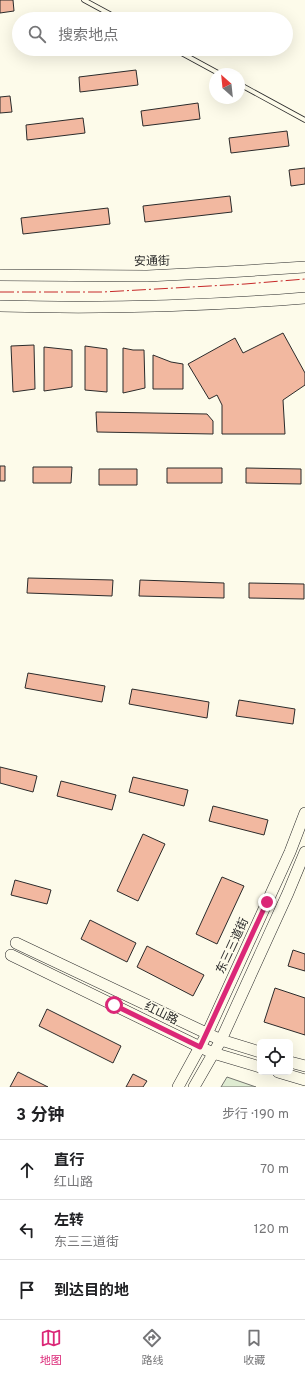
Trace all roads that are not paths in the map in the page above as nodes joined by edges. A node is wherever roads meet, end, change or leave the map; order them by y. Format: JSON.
{"nodes":[{"id":1,"x":84,"y":0,"type":"edge"},
{"id":2,"x":106,"y":12,"type":"edge"},
{"id":3,"x":187,"y":56,"type":"edge"},
{"id":4,"x":209,"y":68,"type":"edge"},
{"id":5,"x":245,"y":87,"type":"edge"},
{"id":6,"x":305,"y":120,"type":"edge"},
{"id":7,"x":305,"y":266,"type":"edge"},
{"id":8,"x":0,"y":275,"type":"edge"},
{"id":9,"x":305,"y":298,"type":"edge"},
{"id":10,"x":0,"y":306,"type":"edge"},
{"id":11,"x":305,"y":813,"type":"edge"},
{"id":12,"x":305,"y":852,"type":"edge"},
{"id":13,"x":16,"y":943,"type":"dead end"},
{"id":14,"x":11,"y":955,"type":"dead end"},
{"id":15,"x":207,"y":1034,"type":"junction"},
{"id":16,"x":220,"y":1040,"type":"junction"},
{"id":17,"x":200,"y":1047,"type":"junction"},
{"id":18,"x":257,"y":1051,"type":"edge"},
{"id":19,"x":213,"y":1053,"type":"junction"},
{"id":20,"x":293,"y":1063,"type":"edge"},
{"id":21,"x":257,"y":1066,"type":"edge"},
{"id":22,"x":305,"y":1066,"type":"edge"},
{"id":23,"x":288,"y":1075,"type":"edge"},
{"id":24,"x":305,"y":1080,"type":"edge"},
{"id":25,"x":178,"y":1087,"type":"edge"},
{"id":26,"x":194,"y":1087,"type":"edge"}],
"edges":[{"from":1,"to":2,"type":"lane"},
{"from":3,"to":4,"type":"lane"},
{"from":5,"to":6,"type":"lane"},
{"from":7,"to":8,"type":"main road","name":"安通街"},
{"from":9,"to":10,"type":"main road"},
{"from":11,"to":15,"type":"main road","name":"东三三道街"},
{"from":12,"to":16,"type":"main road"},
{"from":13,"to":15,"type":"main road","name":"红山路"},
{"from":14,"to":17,"type":"main road","name":"红山路"},
{"from":15,"to":16,"type":"main road","name":"红山路"},
{"from":15,"to":17,"type":"main road","name":"东三三道街"},
{"from":16,"to":18,"type":"main road","name":"红山路"},
{"from":16,"to":19,"type":"main road"},
{"from":17,"to":19,"type":"main road","name":"红山路"},
{"from":17,"to":25,"type":"main road","name":"东三三道街"},
{"from":19,"to":21,"type":"main road","name":"红山路"},
{"from":19,"to":26,"type":"main road"},
{"from":20,"to":22,"type":"main road"},
{"from":23,"to":24,"type":"main road"}]}
